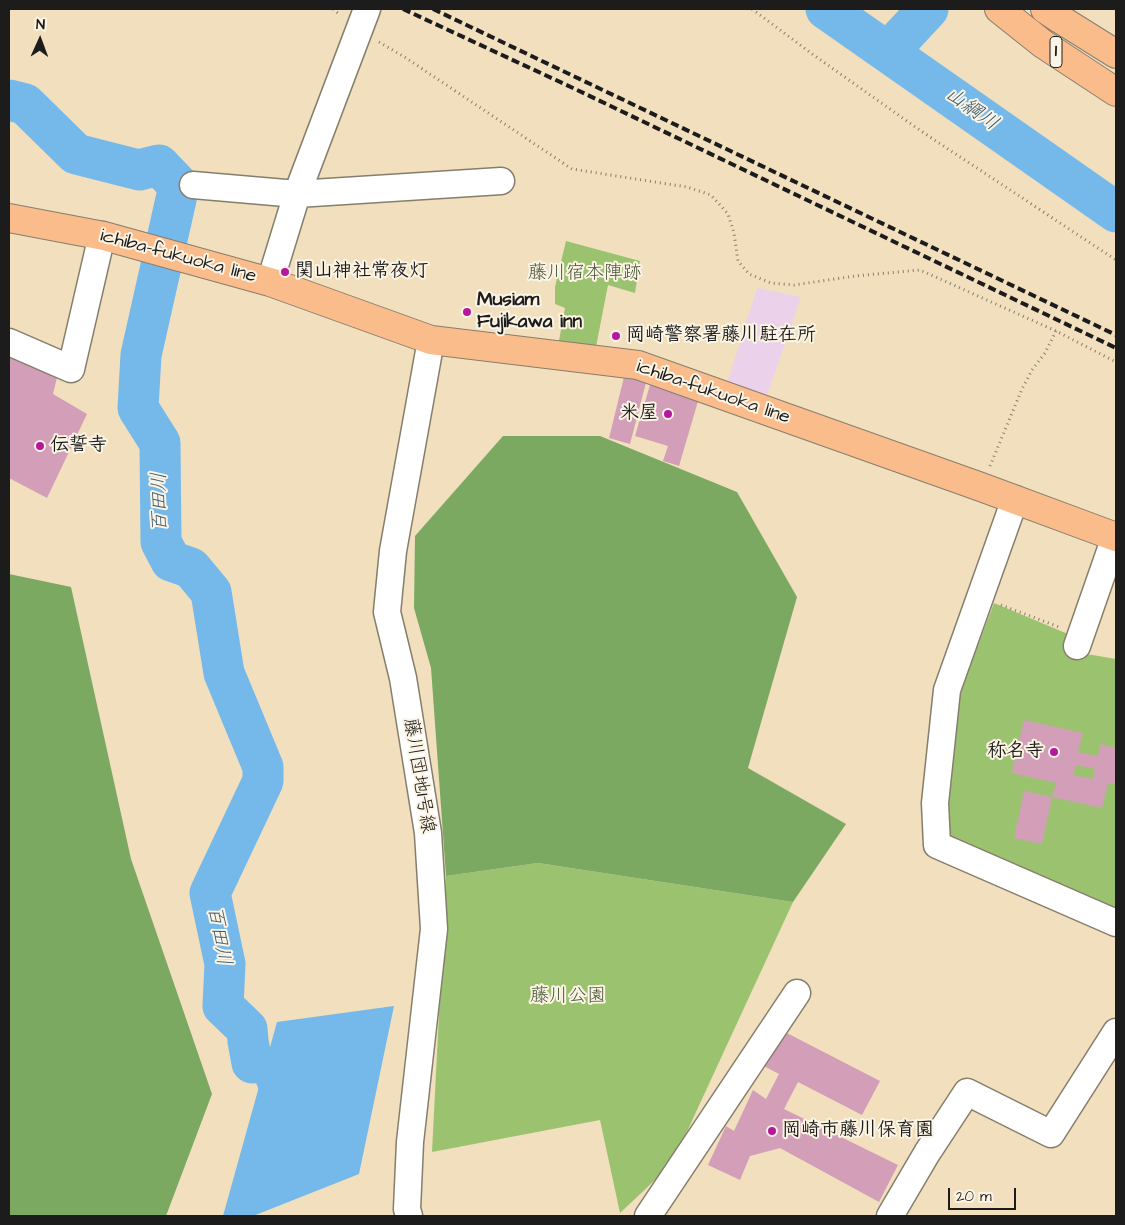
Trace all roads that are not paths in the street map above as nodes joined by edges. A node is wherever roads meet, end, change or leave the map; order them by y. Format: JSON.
{"nodes":[{"id":1,"x":999,"y":9,"type":"edge"},
{"id":2,"x":1057,"y":12,"type":"edge"},
{"id":3,"x":363,"y":19,"type":"edge"},
{"id":4,"x":1043,"y":44,"type":"junction"},
{"id":5,"x":1116,"y":54,"type":"edge"},
{"id":6,"x":1116,"y":92,"type":"edge"},
{"id":7,"x":501,"y":181,"type":"dead end"},
{"id":8,"x":193,"y":185,"type":"dead end"},
{"id":9,"x":297,"y":194,"type":"junction"},
{"id":10,"x":9,"y":218,"type":"edge"},
{"id":11,"x":103,"y":236,"type":"junction"},
{"id":12,"x":258,"y":279,"type":"junction"},
{"id":13,"x":431,"y":340,"type":"junction"},
{"id":14,"x":9,"y":342,"type":"edge"},
{"id":15,"x":1015,"y":499,"type":"junction"},
{"id":16,"x":1116,"y":537,"type":"edge"},
{"id":17,"x":1078,"y":640,"type":"road end"},
{"id":18,"x":1116,"y":923,"type":"edge"},
{"id":19,"x":797,"y":993,"type":"dead end"},
{"id":20,"x":1116,"y":1032,"type":"edge"},
{"id":21,"x":409,"y":1216,"type":"edge"},
{"id":22,"x":648,"y":1216,"type":"edge"},
{"id":23,"x":890,"y":1216,"type":"edge"}],
"edges":[{"from":1,"to":4,"type":"main road","number":"1"},
{"from":2,"to":4,"type":"street"},
{"from":2,"to":5,"type":"main road","number":"1"},
{"from":3,"to":9,"type":"street"},
{"from":4,"to":6,"type":"main road","number":"1"},
{"from":7,"to":9,"type":"street"},
{"from":8,"to":9,"type":"street"},
{"from":9,"to":12,"type":"street"},
{"from":10,"to":11,"type":"main road","name":"ichiba-fukuoka line"},
{"from":11,"to":12,"type":"main road","name":"ichiba-fukuoka line"},
{"from":11,"to":14,"type":"street"},
{"from":12,"to":13,"type":"main road","name":"ichiba-fukuoka line"},
{"from":13,"to":15,"type":"main road","name":"ichiba-fukuoka line"},
{"from":13,"to":21,"type":"street","name":"藤川団地1号線"},
{"from":15,"to":16,"type":"main road","name":"ichiba-fukuoka line"},
{"from":15,"to":18,"type":"street"},
{"from":16,"to":17,"type":"street"},
{"from":19,"to":22,"type":"street"},
{"from":20,"to":23,"type":"street"}]}
